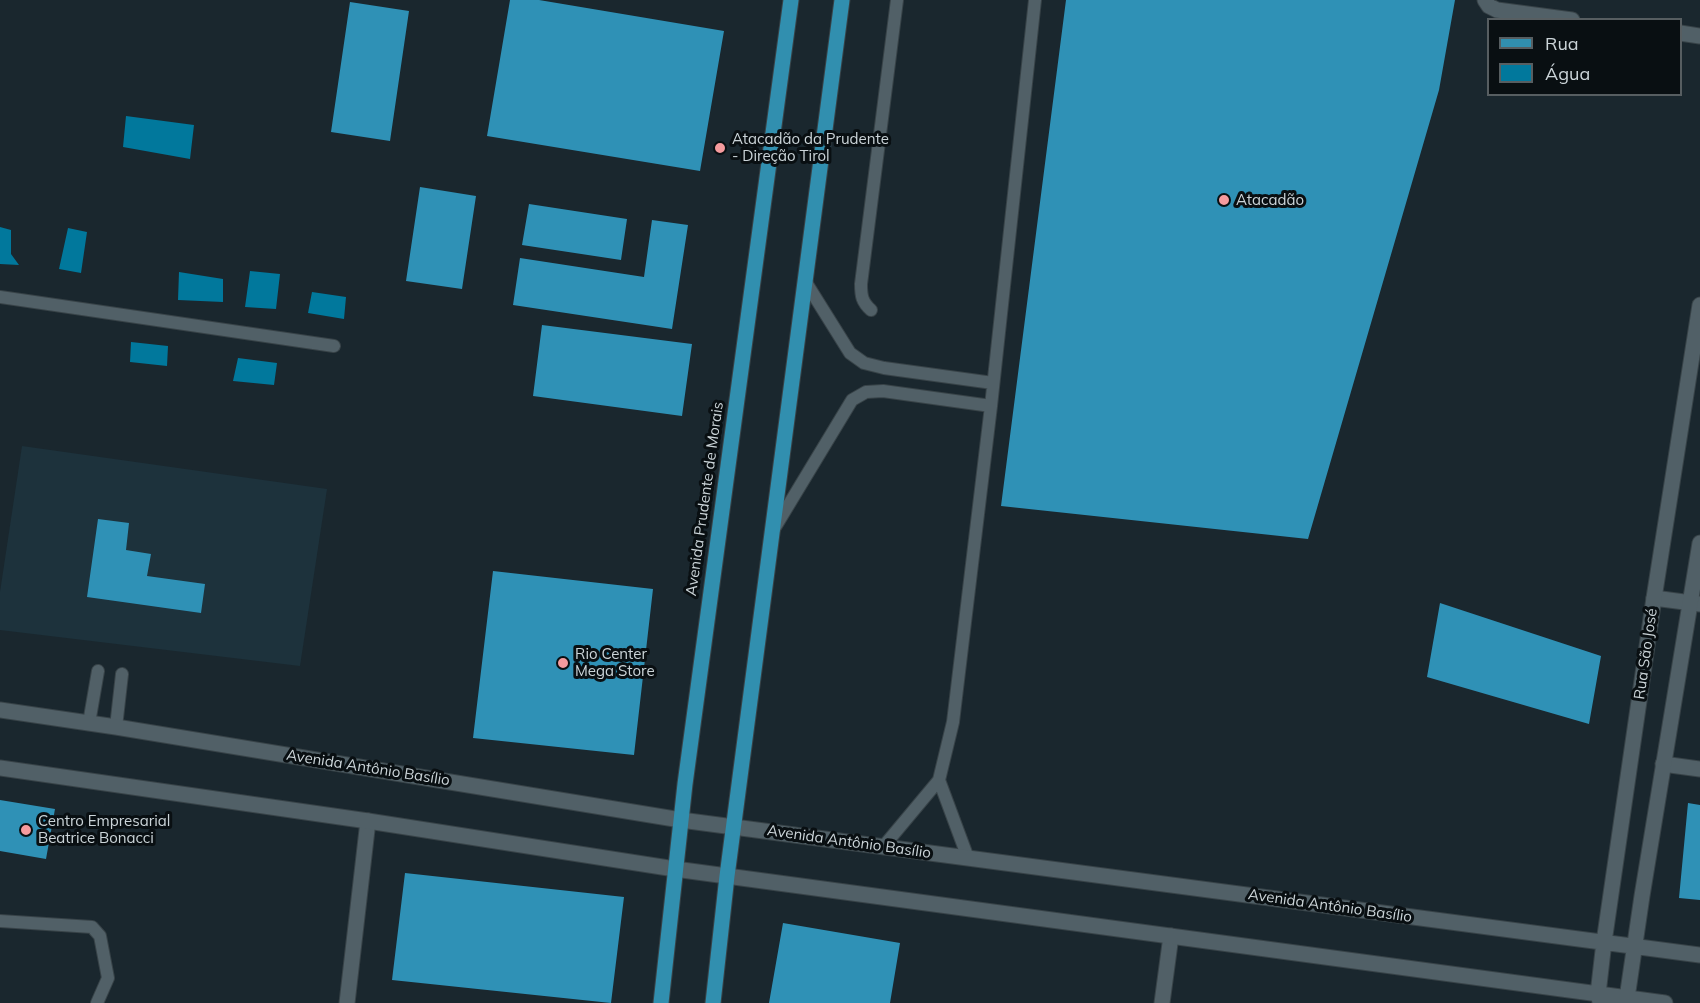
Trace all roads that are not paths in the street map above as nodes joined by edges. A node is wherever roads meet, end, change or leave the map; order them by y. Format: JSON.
{"nodes":[{"id":1,"x":791,"y":0,"type":"edge"},
{"id":2,"x":842,"y":0,"type":"edge"},
{"id":3,"x":897,"y":0,"type":"edge"},
{"id":4,"x":1035,"y":0,"type":"edge"},
{"id":5,"x":1491,"y":5,"type":"edge"},
{"id":6,"x":1561,"y":18,"type":"edge"},
{"id":7,"x":1682,"y":33,"type":"edge"},
{"id":8,"x":1700,"y":36,"type":"edge"},
{"id":9,"x":805,"y":281,"type":"junction"},
{"id":10,"x":0,"y":297,"type":"edge"},
{"id":11,"x":1700,"y":306,"type":"edge"},
{"id":12,"x":871,"y":310,"type":"dead end"},
{"id":13,"x":334,"y":346,"type":"dead end"},
{"id":14,"x":993,"y":383,"type":"junction"},
{"id":15,"x":991,"y":406,"type":"junction"},
{"id":16,"x":772,"y":533,"type":"junction"},
{"id":17,"x":1700,"y":543,"type":"edge"},
{"id":18,"x":1654,"y":598,"type":"junction"},
{"id":19,"x":1695,"y":603,"type":"edge"},
{"id":20,"x":98,"y":671,"type":"dead end"},
{"id":21,"x":122,"y":674,"type":"dead end"},
{"id":22,"x":0,"y":710,"type":"edge"},
{"id":23,"x":89,"y":723,"type":"junction"},
{"id":24,"x":116,"y":727,"type":"junction"},
{"id":25,"x":1664,"y":764,"type":"junction"},
{"id":26,"x":0,"y":768,"type":"edge"},
{"id":27,"x":1700,"y":769,"type":"edge"},
{"id":28,"x":939,"y":780,"type":"junction"},
{"id":29,"x":681,"y":820,"type":"junction"},
{"id":30,"x":368,"y":821,"type":"junction"},
{"id":31,"x":734,"y":827,"type":"junction"},
{"id":32,"x":883,"y":846,"type":"junction"},
{"id":33,"x":968,"y":858,"type":"junction"},
{"id":34,"x":675,"y":869,"type":"junction"},
{"id":35,"x":727,"y":876,"type":"junction"},
{"id":36,"x":0,"y":921,"type":"edge"},
{"id":37,"x":1171,"y":936,"type":"junction"},
{"id":38,"x":1604,"y":942,"type":"junction"},
{"id":39,"x":1635,"y":946,"type":"junction"},
{"id":40,"x":1700,"y":955,"type":"edge"},
{"id":41,"x":1599,"y":998,"type":"edge"},
{"id":42,"x":1626,"y":1000,"type":"edge"},
{"id":43,"x":97,"y":1003,"type":"edge"},
{"id":44,"x":347,"y":1003,"type":"edge"},
{"id":45,"x":661,"y":1003,"type":"edge"},
{"id":46,"x":713,"y":1003,"type":"edge"},
{"id":47,"x":1162,"y":1003,"type":"edge"},
{"id":48,"x":1665,"y":1003,"type":"edge"}],
"edges":[{"from":1,"to":29,"type":"main road","name":"Avenida Prudente de Morais"},
{"from":2,"to":9,"type":"main road"},
{"from":3,"to":12,"type":"lane"},
{"from":4,"to":14,"type":"lane"},
{"from":5,"to":6,"type":"main road"},
{"from":7,"to":8,"type":"main road"},
{"from":9,"to":14,"type":"lane"},
{"from":9,"to":16,"type":"main road"},
{"from":10,"to":13,"type":"lane"},
{"from":11,"to":18,"type":"main road","name":"Rua São José"},
{"from":14,"to":15,"type":"lane"},
{"from":15,"to":16,"type":"lane"},
{"from":15,"to":28,"type":"lane"},
{"from":16,"to":31,"type":"main road"},
{"from":17,"to":19,"type":"main road"},
{"from":18,"to":19,"type":"main road"},
{"from":18,"to":38,"type":"main road","name":"Rua São José"},
{"from":19,"to":25,"type":"main road"},
{"from":20,"to":23,"type":"lane"},
{"from":21,"to":24,"type":"lane"},
{"from":22,"to":23,"type":"main road","name":"Avenida Antônio Basílio"},
{"from":23,"to":24,"type":"main road","name":"Avenida Antônio Basílio"},
{"from":24,"to":29,"type":"main road","name":"Avenida Antônio Basílio"},
{"from":25,"to":27,"type":"main road"},
{"from":25,"to":39,"type":"main road"},
{"from":26,"to":30,"type":"main road"},
{"from":28,"to":32,"type":"lane"},
{"from":28,"to":33,"type":"lane"},
{"from":29,"to":31,"type":"main road","name":"Avenida Antônio Basílio"},
{"from":29,"to":34,"type":"main road","name":"Avenida Prudente de Morais"},
{"from":30,"to":34,"type":"main road"},
{"from":30,"to":44,"type":"main road"},
{"from":31,"to":32,"type":"main road","name":"Avenida Antônio Basílio"},
{"from":31,"to":35,"type":"main road"},
{"from":32,"to":33,"type":"main road","name":"Avenida Antônio Basílio"},
{"from":33,"to":38,"type":"main road","name":"Avenida Antônio Basílio"},
{"from":34,"to":35,"type":"main road"},
{"from":34,"to":45,"type":"main road","name":"Avenida Prudente de Morais"},
{"from":35,"to":37,"type":"main road"},
{"from":35,"to":46,"type":"main road"},
{"from":36,"to":43,"type":"lane"},
{"from":37,"to":41,"type":"main road"},
{"from":37,"to":47,"type":"main road"},
{"from":38,"to":39,"type":"main road","name":"Avenida Antônio Basílio"},
{"from":38,"to":41,"type":"main road","name":"Rua São José"},
{"from":39,"to":40,"type":"main road","name":"Avenida Antônio Basílio"},
{"from":39,"to":42,"type":"main road"},
{"from":41,"to":42,"type":"main road"},
{"from":42,"to":48,"type":"main road"}]}
